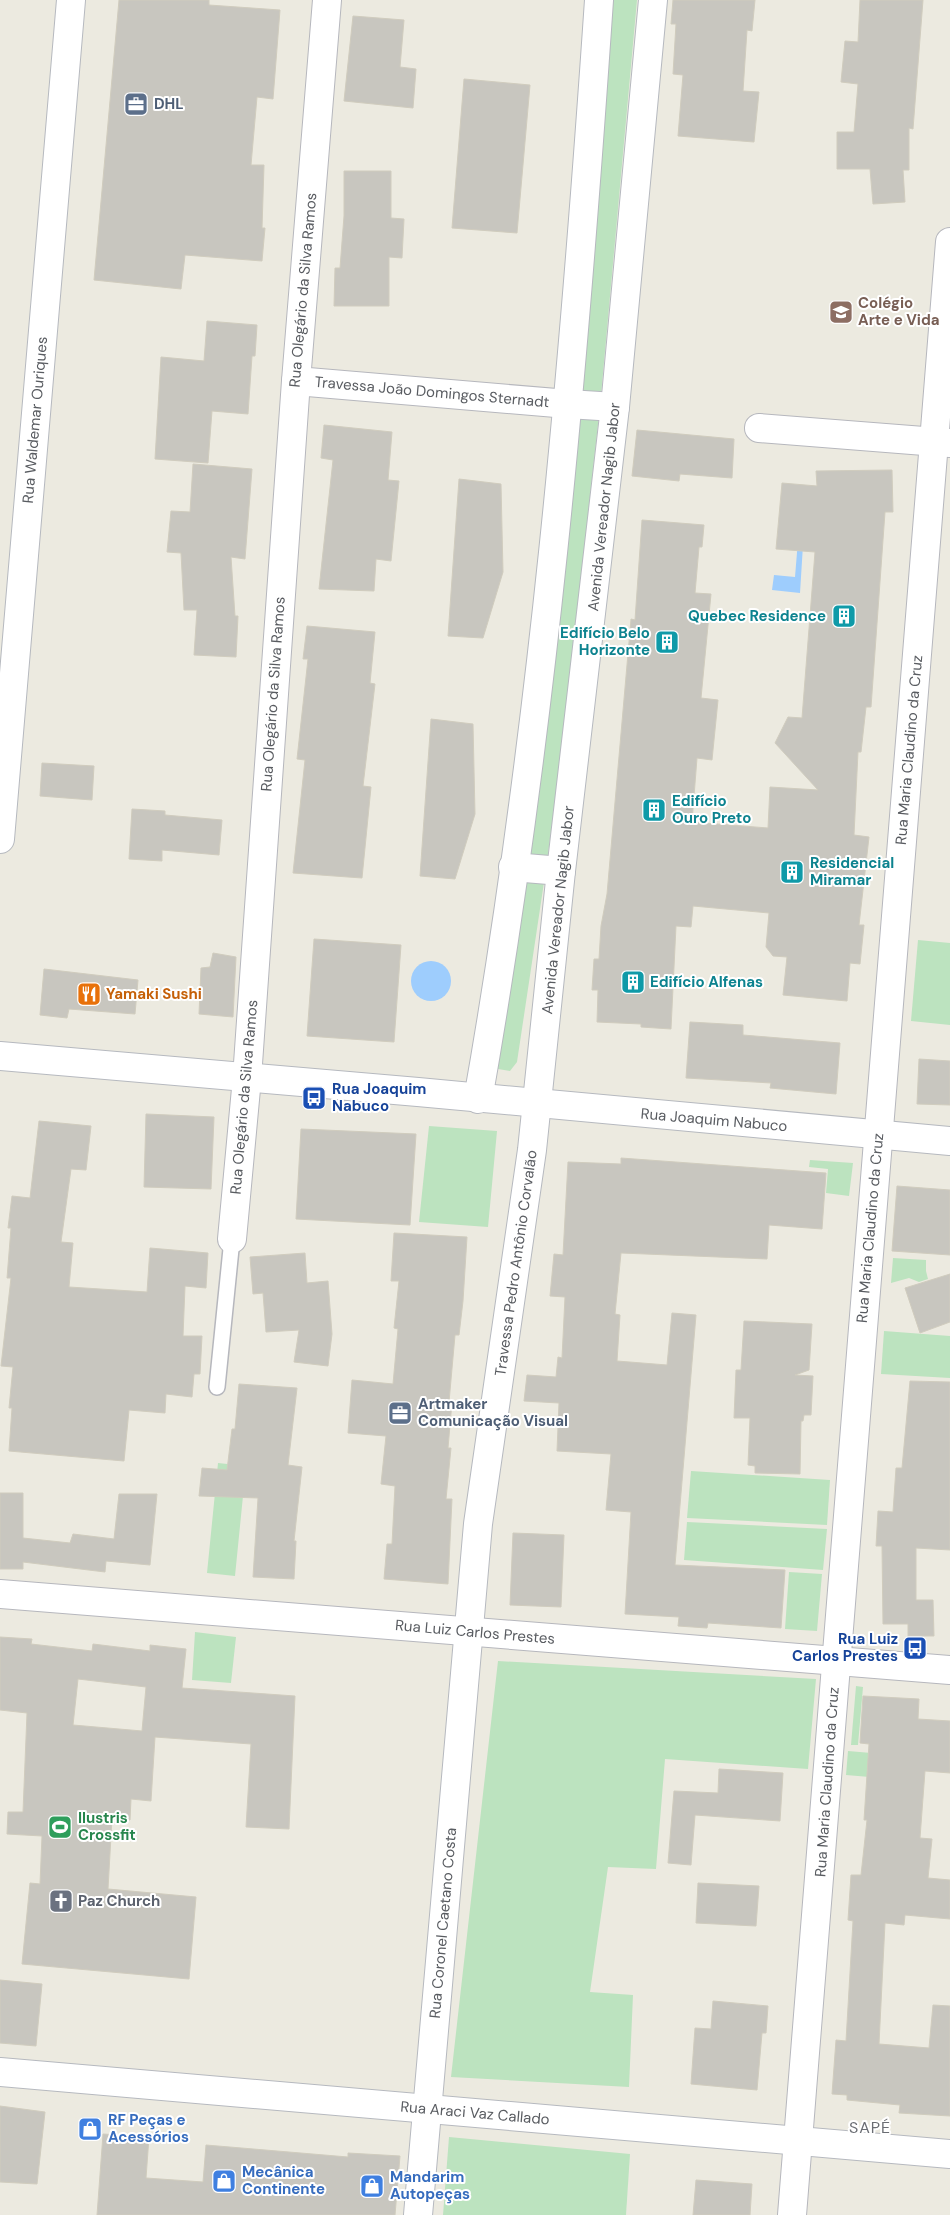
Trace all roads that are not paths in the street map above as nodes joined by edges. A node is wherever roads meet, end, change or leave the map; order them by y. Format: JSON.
{"nodes":[{"id":1,"x":71,"y":0,"type":"edge"},
{"id":2,"x":327,"y":0,"type":"edge"},
{"id":3,"x":599,"y":0,"type":"edge"},
{"id":4,"x":653,"y":0,"type":"edge"},
{"id":5,"x":950,"y":242,"type":"edge"},
{"id":6,"x":296,"y":381,"type":"junction"},
{"id":7,"x":568,"y":404,"type":"junction"},
{"id":8,"x":616,"y":408,"type":"junction"},
{"id":9,"x":759,"y":428,"type":"dead end"},
{"id":10,"x":942,"y":442,"type":"edge"},
{"id":11,"x":0,"y":839,"type":"edge"},
{"id":12,"x":513,"y":867,"type":"junction"},
{"id":13,"x":561,"y":870,"type":"junction"},
{"id":14,"x":0,"y":1056,"type":"edge"},
{"id":15,"x":247,"y":1078,"type":"junction"},
{"id":16,"x":478,"y":1099,"type":"junction"},
{"id":17,"x":537,"y":1103,"type":"junction"},
{"id":18,"x":878,"y":1135,"type":"junction"},
{"id":19,"x":950,"y":1142,"type":"edge"},
{"id":20,"x":232,"y":1239,"type":"joint"},
{"id":21,"x":217,"y":1387,"type":"dead end"},
{"id":22,"x":0,"y":1594,"type":"edge"},
{"id":23,"x":469,"y":1631,"type":"junction"},
{"id":24,"x":836,"y":1661,"type":"junction"},
{"id":25,"x":950,"y":1670,"type":"edge"},
{"id":26,"x":0,"y":2072,"type":"edge"},
{"id":27,"x":426,"y":2109,"type":"junction"},
{"id":28,"x":798,"y":2141,"type":"junction"},
{"id":29,"x":950,"y":2154,"type":"edge"},
{"id":30,"x":418,"y":2215,"type":"edge"},
{"id":31,"x":792,"y":2215,"type":"edge"}],
"edges":[{"from":1,"to":11,"type":"street","name":"Rua Waldemar Ouriques"},
{"from":2,"to":6,"type":"street","name":"Rua Olegário da Silva Ramos"},
{"from":3,"to":7,"type":"street"},
{"from":4,"to":8,"type":"street","name":"Avenida Vereador Nagib Jabor"},
{"from":5,"to":10,"type":"street","name":"Rua Maria Claudino da Cruz"},
{"from":6,"to":7,"type":"street","name":"Travessa João Domingos Sternadt"},
{"from":6,"to":15,"type":"street","name":"Rua Olegário da Silva Ramos"},
{"from":7,"to":8,"type":"street","name":"Travessa João Domingos Sternadt"},
{"from":7,"to":12,"type":"street"},
{"from":8,"to":13,"type":"street","name":"Avenida Vereador Nagib Jabor"},
{"from":9,"to":10,"type":"street"},
{"from":10,"to":18,"type":"street","name":"Rua Maria Claudino da Cruz"},
{"from":12,"to":13,"type":"street"},
{"from":12,"to":16,"type":"street"},
{"from":13,"to":17,"type":"street","name":"Avenida Vereador Nagib Jabor"},
{"from":14,"to":15,"type":"street","name":"Rua Joaquim Nabuco"},
{"from":15,"to":16,"type":"street","name":"Rua Joaquim Nabuco"},
{"from":15,"to":20,"type":"street","name":"Rua Olegário da Silva Ramos"},
{"from":16,"to":17,"type":"street","name":"Rua Joaquim Nabuco"},
{"from":17,"to":18,"type":"street","name":"Rua Joaquim Nabuco"},
{"from":17,"to":23,"type":"street","name":"Travessa Pedro Antônio Corvalão"},
{"from":18,"to":19,"type":"street","name":"Rua Joaquim Nabuco"},
{"from":18,"to":24,"type":"street","name":"Rua Maria Claudino da Cruz"},
{"from":20,"to":21,"type":"lane","name":"Rua Olegário da Silva Ramos"},
{"from":22,"to":23,"type":"street","name":"Rua Luiz Carlos Prestes"},
{"from":23,"to":24,"type":"street","name":"Rua Luiz Carlos Prestes"},
{"from":23,"to":27,"type":"street","name":"Rua Coronel Caetano Costa"},
{"from":24,"to":25,"type":"street","name":"Rua Luiz Carlos Prestes"},
{"from":24,"to":28,"type":"street","name":"Rua Maria Claudino da Cruz"},
{"from":26,"to":27,"type":"street","name":"Rua Araci Vaz Callado"},
{"from":27,"to":28,"type":"street","name":"Rua Araci Vaz Callado"},
{"from":27,"to":30,"type":"street","name":"Rua Coronel Caetano Costa"},
{"from":28,"to":29,"type":"street","name":"Rua Araci Vaz Callado"},
{"from":28,"to":31,"type":"street","name":"Rua Maria Claudino da Cruz"}]}
